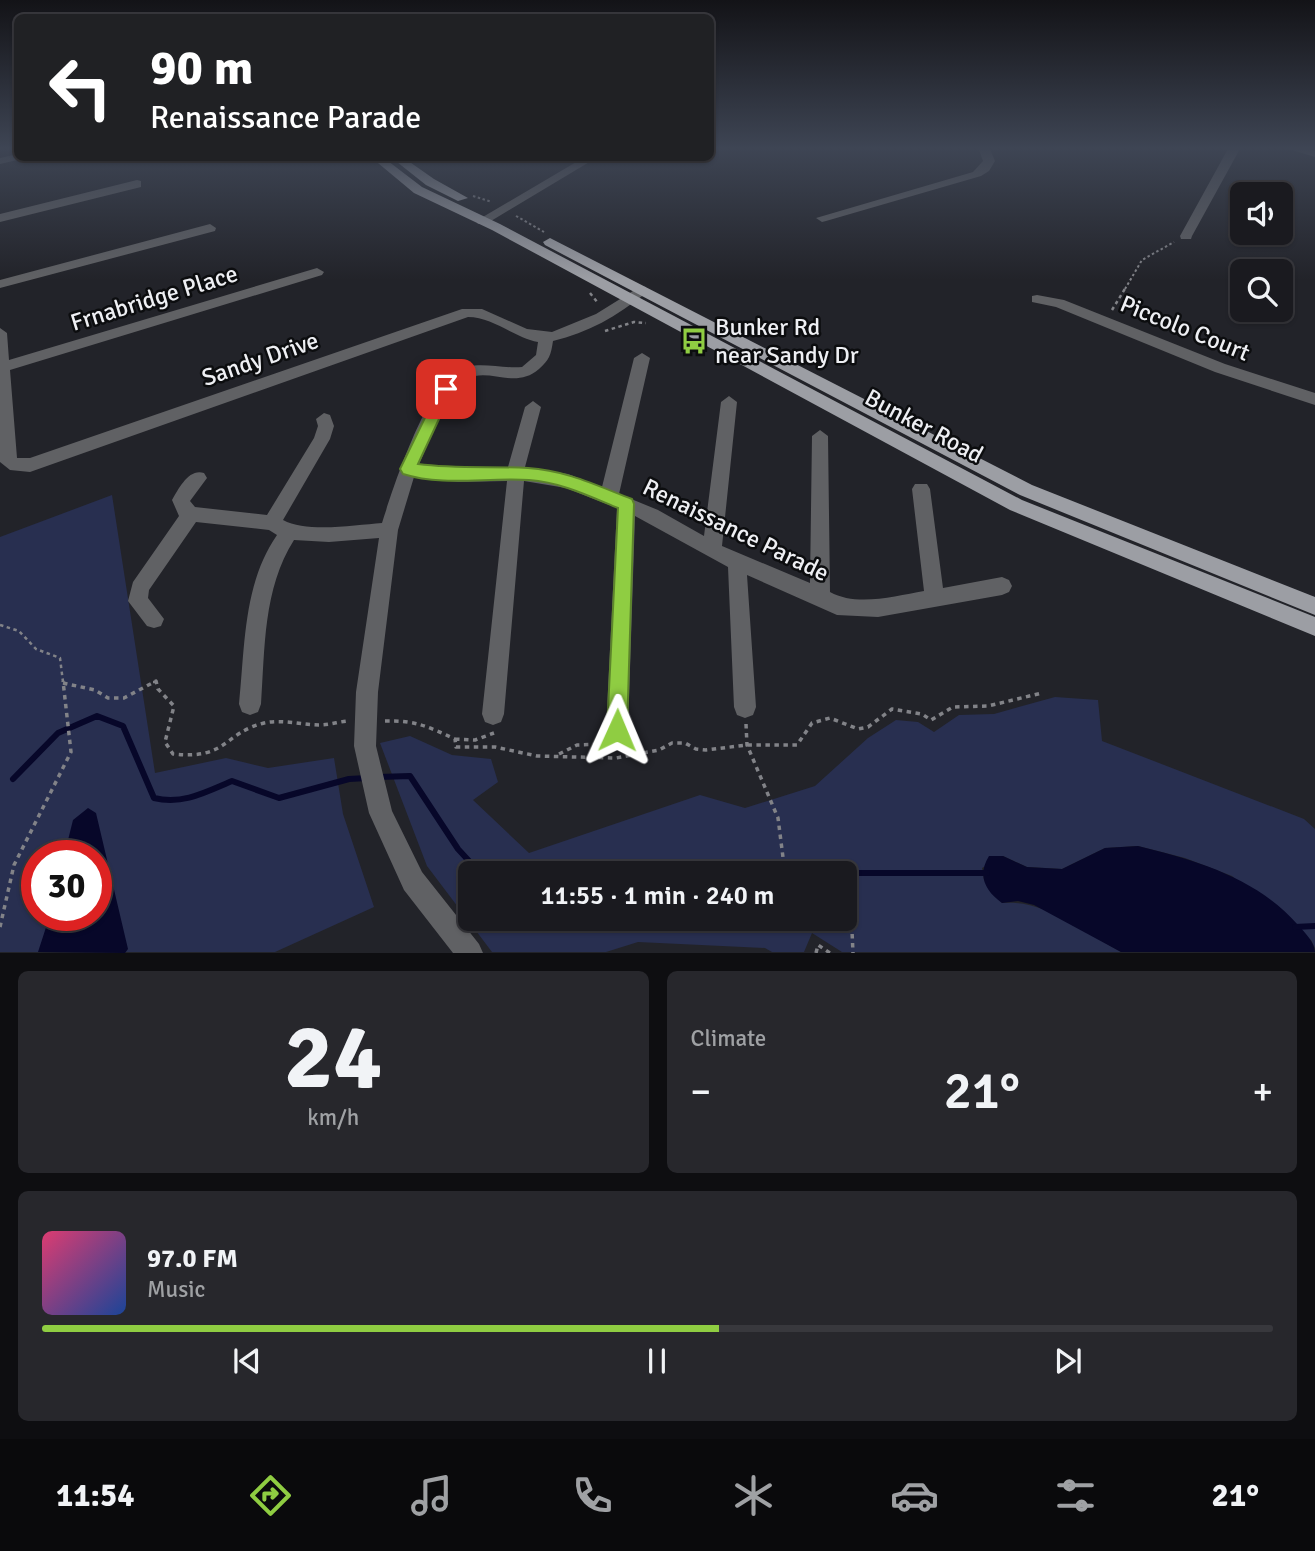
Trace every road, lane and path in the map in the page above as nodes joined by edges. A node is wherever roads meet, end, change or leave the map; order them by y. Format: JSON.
{"nodes":[{"id":1,"x":107,"y":191,"type":"edge"},
{"id":2,"x":422,"y":191,"type":"edge"},
{"id":3,"x":446,"y":191,"type":"edge"},
{"id":4,"x":532,"y":191,"type":"edge"},
{"id":5,"x":915,"y":191,"type":"edge"},
{"id":6,"x":1211,"y":191,"type":"edge"},
{"id":7,"x":488,"y":217,"type":"junction"},
{"id":8,"x":0,"y":218,"type":"edge"},
{"id":9,"x":822,"y":218,"type":"dead end"},
{"id":10,"x":210,"y":228,"type":"dead end"},
{"id":11,"x":1186,"y":236,"type":"joint"},
{"id":12,"x":317,"y":272,"type":"dead end"},
{"id":13,"x":0,"y":285,"type":"edge"},
{"id":14,"x":635,"y":295,"type":"junction"},
{"id":15,"x":1037,"y":299,"type":"dead end"},
{"id":16,"x":1106,"y":320,"type":"junction"},
{"id":17,"x":0,"y":333,"type":"edge"},
{"id":18,"x":546,"y":337,"type":"junction"},
{"id":19,"x":642,"y":358,"type":"dead end"},
{"id":20,"x":3,"y":368,"type":"junction"},
{"id":21,"x":1315,"y":399,"type":"edge"},
{"id":22,"x":729,"y":402,"type":"dead end"},
{"id":23,"x":533,"y":407,"type":"dead end"},
{"id":24,"x":324,"y":419,"type":"dead end"},
{"id":25,"x":820,"y":436,"type":"dead end"},
{"id":26,"x":408,"y":469,"type":"junction"},
{"id":27,"x":515,"y":473,"type":"junction"},
{"id":28,"x":198,"y":478,"type":"dead end"},
{"id":29,"x":921,"y":489,"type":"dead end"},
{"id":30,"x":1021,"y":497,"type":"junction"},
{"id":31,"x":618,"y":501,"type":"junction"},
{"id":32,"x":191,"y":514,"type":"junction"},
{"id":33,"x":281,"y":527,"type":"junction"},
{"id":34,"x":389,"y":530,"type":"junction"},
{"id":35,"x":712,"y":549,"type":"junction"},
{"id":36,"x":737,"y":562,"type":"junction"},
{"id":37,"x":1002,"y":586,"type":"dead end"},
{"id":38,"x":820,"y":597,"type":"junction"},
{"id":39,"x":935,"y":598,"type":"junction"},
{"id":40,"x":1315,"y":606,"type":"edge"},
{"id":41,"x":154,"y":619,"type":"dead end"},
{"id":42,"x":0,"y":625,"type":"edge"},
{"id":43,"x":1315,"y":627,"type":"edge"},
{"id":44,"x":63,"y":682,"type":"junction"},
{"id":45,"x":1042,"y":693,"type":"dead end"},
{"id":46,"x":250,"y":704,"type":"dead end"},
{"id":47,"x":745,"y":707,"type":"joint"},
{"id":48,"x":493,"y":714,"type":"joint"},
{"id":49,"x":366,"y":721,"type":"junction"},
{"id":50,"x":617,"y":730,"type":"joint"},
{"id":51,"x":455,"y":739,"type":"junction"},
{"id":52,"x":747,"y":745,"type":"junction"},
{"id":53,"x":558,"y":755,"type":"junction"},
{"id":54,"x":783,"y":861,"type":"edge"},
{"id":55,"x":0,"y":927,"type":"edge"},
{"id":56,"x":852,"y":931,"type":"edge"},
{"id":57,"x":470,"y":953,"type":"edge"},
{"id":58,"x":816,"y":953,"type":"edge"},
{"id":59,"x":830,"y":953,"type":"edge"},
{"id":60,"x":853,"y":953,"type":"edge"}],
"edges":[{"from":1,"to":8,"type":"street"},
{"from":2,"to":7,"type":"main road","name":"Bunker Road"},
{"from":3,"to":7,"type":"main road","name":"Bunker Road"},
{"from":4,"to":7,"type":"street"},
{"from":5,"to":9,"type":"street"},
{"from":6,"to":11,"type":"street"},
{"from":7,"to":14,"type":"main road","name":"Bunker Road"},
{"from":10,"to":13,"type":"street"},
{"from":11,"to":16,"type":"path"},
{"from":12,"to":20,"type":"street","name":"Frnabridge Place"},
{"from":14,"to":18,"type":"street"},
{"from":14,"to":30,"type":"main road","name":"Bunker Road"},
{"from":15,"to":16,"type":"street","name":"Piccolo Court"},
{"from":16,"to":21,"type":"street","name":"Piccolo Court"},
{"from":17,"to":20,"type":"street","name":"Sandy Drive"},
{"from":18,"to":20,"type":"street","name":"Sandy Drive"},
{"from":18,"to":26,"type":"street"},
{"from":19,"to":31,"type":"street"},
{"from":22,"to":35,"type":"street"},
{"from":23,"to":27,"type":"street"},
{"from":24,"to":33,"type":"street"},
{"from":25,"to":38,"type":"street"},
{"from":26,"to":27,"type":"street","name":"Renaissance Parade"},
{"from":26,"to":34,"type":"street"},
{"from":27,"to":31,"type":"street","name":"Renaissance Parade"},
{"from":27,"to":48,"type":"street"},
{"from":28,"to":32,"type":"street"},
{"from":29,"to":39,"type":"street"},
{"from":30,"to":40,"type":"main road","name":"Bunker Road"},
{"from":30,"to":43,"type":"main road","name":"Bunker Road"},
{"from":31,"to":35,"type":"street","name":"Renaissance Parade"},
{"from":31,"to":50,"type":"street"},
{"from":32,"to":33,"type":"street"},
{"from":32,"to":41,"type":"street"},
{"from":33,"to":34,"type":"street"},
{"from":33,"to":46,"type":"street"},
{"from":34,"to":49,"type":"street"},
{"from":35,"to":36,"type":"street","name":"Renaissance Parade"},
{"from":36,"to":38,"type":"street","name":"Renaissance Parade"},
{"from":36,"to":47,"type":"street"},
{"from":37,"to":39,"type":"street","name":"Renaissance Parade"},
{"from":38,"to":39,"type":"street","name":"Renaissance Parade"},
{"from":42,"to":44,"type":"path"},
{"from":44,"to":49,"type":"path"},
{"from":44,"to":55,"type":"path"},
{"from":45,"to":52,"type":"path"},
{"from":47,"to":52,"type":"path"},
{"from":48,"to":51,"type":"path"},
{"from":49,"to":51,"type":"path"},
{"from":49,"to":57,"type":"street"},
{"from":50,"to":53,"type":"path"},
{"from":51,"to":53,"type":"path"},
{"from":52,"to":53,"type":"path"},
{"from":52,"to":54,"type":"path"},
{"from":56,"to":60,"type":"path"},
{"from":58,"to":59,"type":"path"}]}
